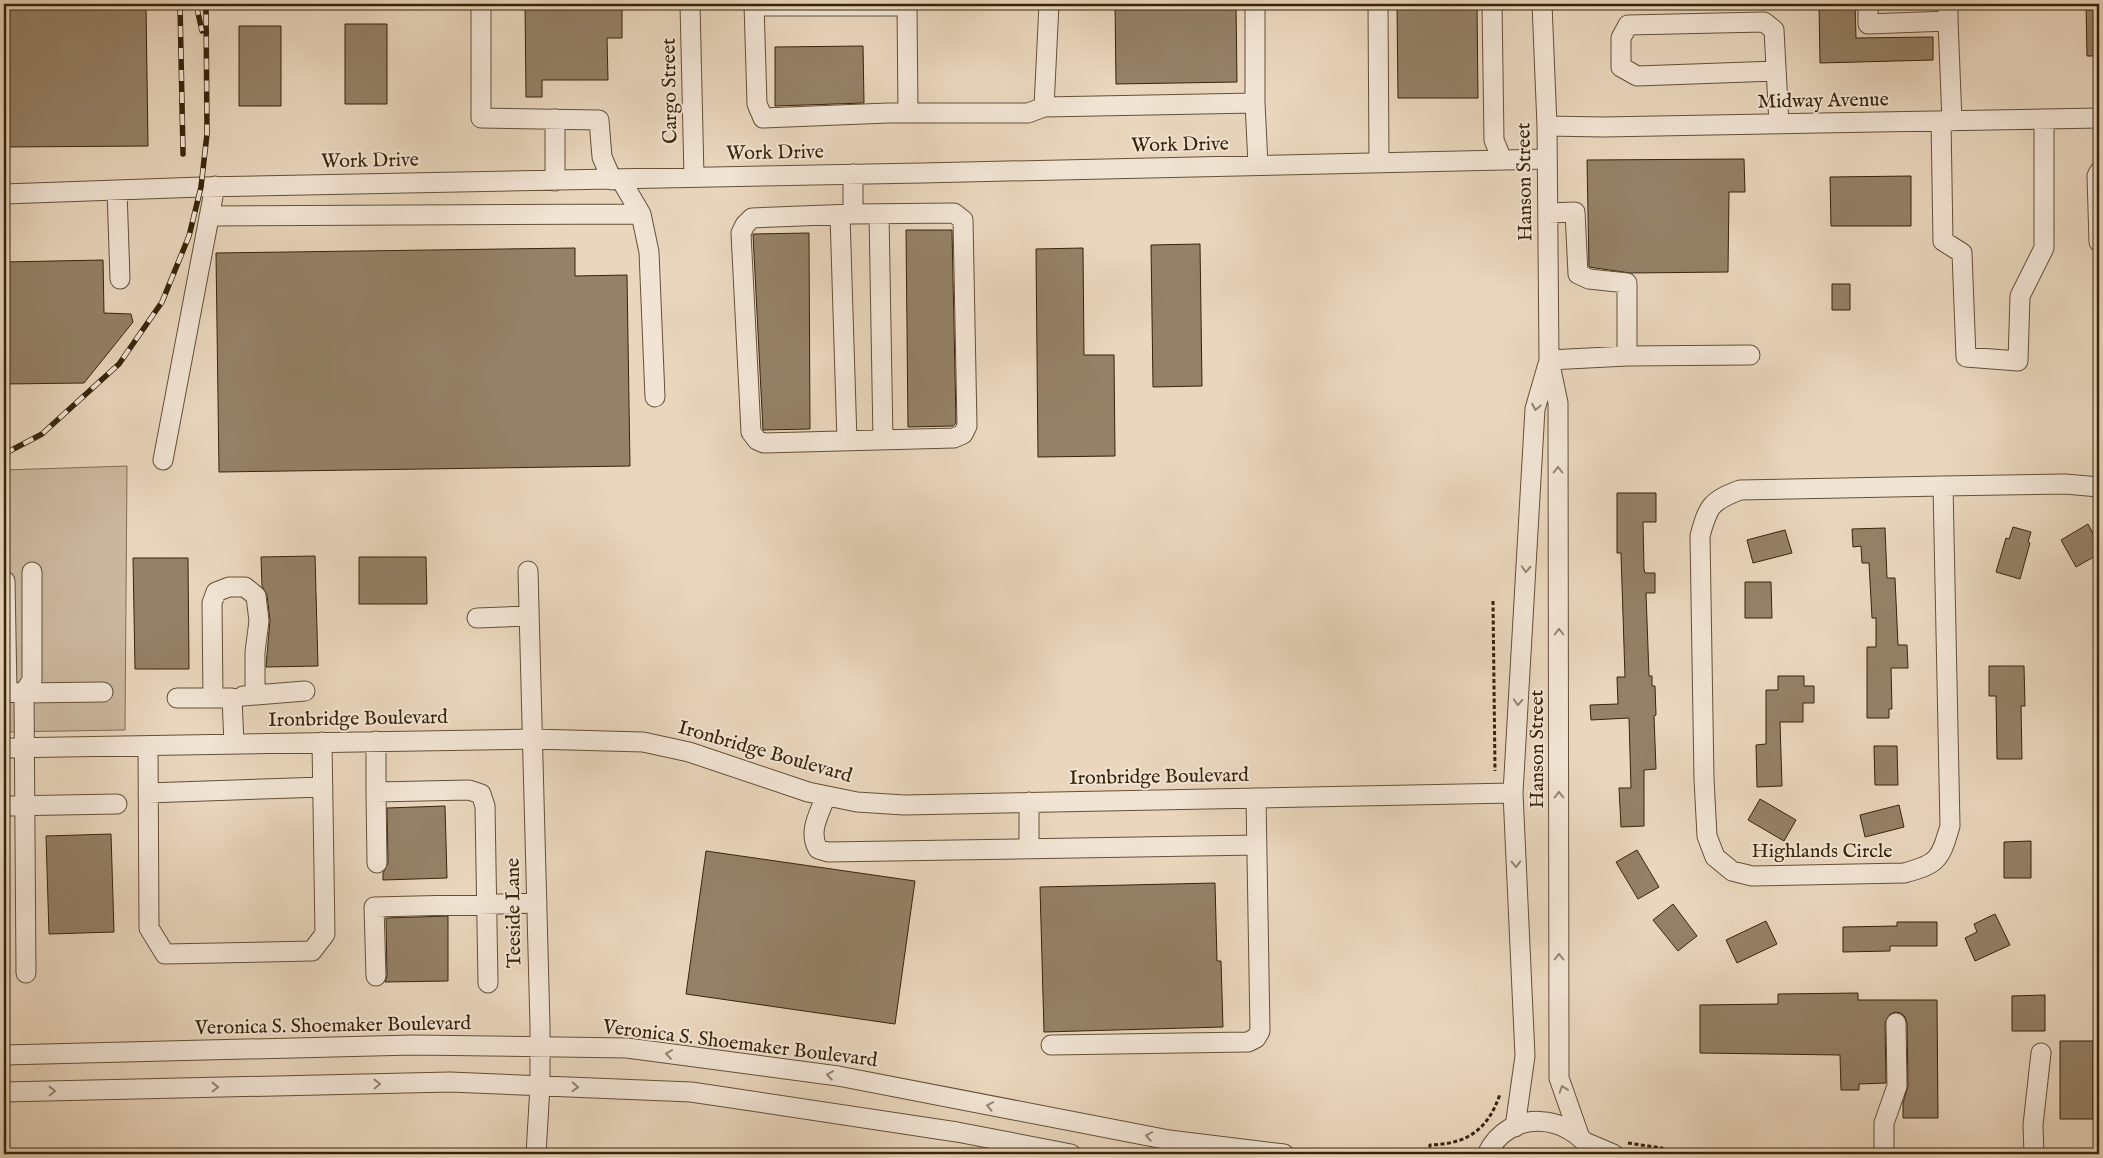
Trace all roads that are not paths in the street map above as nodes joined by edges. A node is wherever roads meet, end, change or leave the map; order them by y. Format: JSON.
{"nodes":[{"id":1,"x":481,"y":4,"type":"edge"},
{"id":2,"x":690,"y":4,"type":"edge"},
{"id":3,"x":1049,"y":4,"type":"edge"},
{"id":4,"x":1255,"y":4,"type":"edge"},
{"id":5,"x":1378,"y":4,"type":"edge"},
{"id":6,"x":1492,"y":4,"type":"edge"},
{"id":7,"x":1542,"y":4,"type":"edge"},
{"id":8,"x":1868,"y":4,"type":"edge"},
{"id":9,"x":754,"y":5,"type":"edge"},
{"id":10,"x":907,"y":5,"type":"edge"},
{"id":11,"x":1948,"y":12,"type":"edge"},
{"id":12,"x":1776,"y":71,"type":"junction"},
{"id":13,"x":1255,"y":103,"type":"junction"},
{"id":14,"x":1044,"y":107,"type":"junction"},
{"id":15,"x":908,"y":112,"type":"junction"},
{"id":16,"x":2099,"y":118,"type":"edge"},
{"id":17,"x":555,"y":119,"type":"junction"},
{"id":18,"x":2044,"y":119,"type":"junction"},
{"id":19,"x":1946,"y":121,"type":"junction"},
{"id":20,"x":1779,"y":124,"type":"junction"},
{"id":21,"x":1547,"y":126,"type":"junction"},
{"id":22,"x":1547,"y":158,"type":"junction"},
{"id":23,"x":1502,"y":160,"type":"junction"},
{"id":24,"x":1379,"y":162,"type":"junction"},
{"id":25,"x":1258,"y":165,"type":"junction"},
{"id":26,"x":2099,"y":172,"type":"edge"},
{"id":27,"x":853,"y":174,"type":"junction"},
{"id":28,"x":694,"y":177,"type":"junction"},
{"id":29,"x":617,"y":180,"type":"junction"},
{"id":30,"x":555,"y":181,"type":"junction"},
{"id":31,"x":215,"y":186,"type":"junction"},
{"id":32,"x":117,"y":190,"type":"junction"},
{"id":33,"x":4,"y":194,"type":"edge"},
{"id":34,"x":1548,"y":213,"type":"junction"},
{"id":35,"x":642,"y":214,"type":"junction"},
{"id":36,"x":846,"y":214,"type":"junction"},
{"id":37,"x":879,"y":214,"type":"junction"},
{"id":38,"x":210,"y":216,"type":"junction"},
{"id":39,"x":2099,"y":242,"type":"edge"},
{"id":40,"x":120,"y":279,"type":"dead end"},
{"id":41,"x":1750,"y":355,"type":"dead end"},
{"id":42,"x":1627,"y":356,"type":"junction"},
{"id":43,"x":1549,"y":360,"type":"junction"},
{"id":44,"x":655,"y":397,"type":"dead end"},
{"id":45,"x":883,"y":440,"type":"junction"},
{"id":46,"x":847,"y":441,"type":"junction"},
{"id":47,"x":163,"y":460,"type":"dead end"},
{"id":48,"x":1943,"y":486,"type":"junction"},
{"id":49,"x":2099,"y":487,"type":"edge"},
{"id":50,"x":528,"y":571,"type":"dead end"},
{"id":51,"x":32,"y":572,"type":"dead end"},
{"id":52,"x":5,"y":580,"type":"dead end"},
{"id":53,"x":529,"y":616,"type":"junction"},
{"id":54,"x":477,"y":618,"type":"dead end"},
{"id":55,"x":305,"y":691,"type":"dead end"},
{"id":56,"x":11,"y":692,"type":"edge"},
{"id":57,"x":103,"y":692,"type":"dead end"},
{"id":58,"x":255,"y":694,"type":"junction"},
{"id":59,"x":177,"y":698,"type":"dead end"},
{"id":60,"x":213,"y":698,"type":"junction"},
{"id":61,"x":232,"y":698,"type":"junction"},
{"id":62,"x":532,"y":739,"type":"junction"},
{"id":63,"x":376,"y":741,"type":"junction"},
{"id":64,"x":322,"y":742,"type":"junction"},
{"id":65,"x":234,"y":744,"type":"junction"},
{"id":66,"x":148,"y":746,"type":"junction"},
{"id":67,"x":4,"y":748,"type":"edge"},
{"id":68,"x":24,"y":748,"type":"junction"},
{"id":69,"x":323,"y":787,"type":"junction"},
{"id":70,"x":376,"y":792,"type":"junction"},
{"id":71,"x":148,"y":793,"type":"junction"},
{"id":72,"x":1504,"y":793,"type":"junction"},
{"id":73,"x":826,"y":796,"type":"junction"},
{"id":74,"x":1256,"y":798,"type":"junction"},
{"id":75,"x":1029,"y":802,"type":"junction"},
{"id":76,"x":116,"y":804,"type":"dead end"},
{"id":77,"x":4,"y":806,"type":"edge"},
{"id":78,"x":24,"y":806,"type":"junction"},
{"id":79,"x":1257,"y":845,"type":"junction"},
{"id":80,"x":1029,"y":849,"type":"junction"},
{"id":81,"x":377,"y":863,"type":"dead end"},
{"id":82,"x":536,"y":902,"type":"junction"},
{"id":83,"x":486,"y":904,"type":"junction"},
{"id":84,"x":26,"y":973,"type":"dead end"},
{"id":85,"x":376,"y":976,"type":"dead end"},
{"id":86,"x":488,"y":983,"type":"dead end"},
{"id":87,"x":1896,"y":1023,"type":"dead end"},
{"id":88,"x":1051,"y":1045,"type":"dead end"},
{"id":89,"x":540,"y":1047,"type":"junction"},
{"id":90,"x":2042,"y":1053,"type":"dead end"},
{"id":91,"x":4,"y":1055,"type":"edge"},
{"id":92,"x":540,"y":1086,"type":"junction"},
{"id":93,"x":4,"y":1092,"type":"edge"},
{"id":94,"x":1515,"y":1127,"type":"junction"},
{"id":95,"x":1587,"y":1144,"type":"edge"},
{"id":96,"x":1488,"y":1151,"type":"edge"},
{"id":97,"x":536,"y":1154,"type":"edge"},
{"id":98,"x":1071,"y":1154,"type":"edge"},
{"id":99,"x":1284,"y":1154,"type":"edge"},
{"id":100,"x":1472,"y":1154,"type":"edge"},
{"id":101,"x":1613,"y":1154,"type":"edge"},
{"id":102,"x":1884,"y":1154,"type":"edge"},
{"id":103,"x":2034,"y":1154,"type":"edge"}],
"edges":[{"from":1,"to":17,"type":"street"},
{"from":2,"to":28,"type":"street","name":"Cargo Street"},
{"from":3,"to":14,"type":"street"},
{"from":4,"to":13,"type":"street"},
{"from":5,"to":24,"type":"street"},
{"from":6,"to":23,"type":"street"},
{"from":7,"to":21,"type":"street","name":"Hanson Street"},
{"from":8,"to":11,"type":"street"},
{"from":9,"to":10,"type":"street"},
{"from":9,"to":15,"type":"street"},
{"from":10,"to":15,"type":"street"},
{"from":11,"to":19,"type":"street"},
{"from":12,"to":12,"type":"street"},
{"from":12,"to":20,"type":"street"},
{"from":13,"to":14,"type":"street"},
{"from":13,"to":25,"type":"street"},
{"from":14,"to":15,"type":"street"},
{"from":16,"to":18,"type":"street","name":"Midway Avenue"},
{"from":17,"to":29,"type":"street"},
{"from":17,"to":30,"type":"street"},
{"from":18,"to":19,"type":"street","name":"Midway Avenue"},
{"from":18,"to":19,"type":"street"},
{"from":19,"to":20,"type":"street","name":"Midway Avenue"},
{"from":20,"to":21,"type":"street","name":"Midway Avenue"},
{"from":21,"to":22,"type":"street","name":"Hanson Street"},
{"from":22,"to":23,"type":"street","name":"Work Drive"},
{"from":22,"to":34,"type":"street","name":"Hanson Street"},
{"from":23,"to":24,"type":"street","name":"Work Drive"},
{"from":24,"to":25,"type":"street","name":"Work Drive"},
{"from":25,"to":27,"type":"street","name":"Work Drive"},
{"from":26,"to":39,"type":"street"},
{"from":27,"to":28,"type":"street","name":"Work Drive"},
{"from":27,"to":36,"type":"street"},
{"from":28,"to":29,"type":"street","name":"Work Drive"},
{"from":29,"to":30,"type":"street","name":"Work Drive"},
{"from":29,"to":35,"type":"street"},
{"from":30,"to":31,"type":"street","name":"Work Drive"},
{"from":31,"to":32,"type":"street","name":"Work Drive"},
{"from":31,"to":38,"type":"street"},
{"from":32,"to":33,"type":"street","name":"Work Drive"},
{"from":32,"to":40,"type":"street"},
{"from":34,"to":42,"type":"street"},
{"from":34,"to":43,"type":"street","name":"Hanson Street"},
{"from":35,"to":38,"type":"street"},
{"from":35,"to":44,"type":"street"},
{"from":36,"to":37,"type":"street"},
{"from":36,"to":46,"type":"street"},
{"from":36,"to":46,"type":"street"},
{"from":37,"to":45,"type":"street"},
{"from":37,"to":45,"type":"street"},
{"from":38,"to":47,"type":"street"},
{"from":41,"to":42,"type":"street"},
{"from":42,"to":43,"type":"street"},
{"from":43,"to":72,"type":"street","name":"Hanson Street","one_way":true},
{"from":95,"to":43,"type":"street","name":"Hanson Street","one_way":true},
{"from":45,"to":46,"type":"street"},
{"from":48,"to":48,"type":"street","name":"Highlands Circle"},
{"from":48,"to":49,"type":"street","name":"Highlands Circle"},
{"from":50,"to":53,"type":"street","name":"Teeside Lane"},
{"from":51,"to":56,"type":"street"},
{"from":52,"to":56,"type":"street"},
{"from":53,"to":54,"type":"street"},
{"from":53,"to":62,"type":"street","name":"Teeside Lane"},
{"from":55,"to":58,"type":"street"},
{"from":56,"to":57,"type":"street"},
{"from":56,"to":68,"type":"street"},
{"from":58,"to":60,"type":"street"},
{"from":58,"to":61,"type":"street"},
{"from":59,"to":60,"type":"street"},
{"from":60,"to":61,"type":"street"},
{"from":61,"to":65,"type":"street"},
{"from":62,"to":63,"type":"street","name":"Ironbridge Boulevard"},
{"from":62,"to":73,"type":"street","name":"Ironbridge Boulevard"},
{"from":62,"to":82,"type":"street","name":"Teeside Lane"},
{"from":63,"to":64,"type":"street","name":"Ironbridge Boulevard"},
{"from":63,"to":70,"type":"street"},
{"from":64,"to":65,"type":"street","name":"Ironbridge Boulevard"},
{"from":64,"to":69,"type":"street"},
{"from":65,"to":66,"type":"street","name":"Ironbridge Boulevard"},
{"from":66,"to":68,"type":"street","name":"Ironbridge Boulevard"},
{"from":66,"to":71,"type":"street"},
{"from":67,"to":68,"type":"street","name":"Ironbridge Boulevard"},
{"from":68,"to":78,"type":"street"},
{"from":69,"to":71,"type":"street"},
{"from":69,"to":71,"type":"street"},
{"from":70,"to":81,"type":"street"},
{"from":70,"to":83,"type":"street"},
{"from":72,"to":74,"type":"street","name":"Ironbridge Boulevard"},
{"from":72,"to":94,"type":"street","name":"Hanson Street","one_way":true},
{"from":73,"to":75,"type":"street","name":"Ironbridge Boulevard"},
{"from":73,"to":80,"type":"street"},
{"from":74,"to":75,"type":"street","name":"Ironbridge Boulevard"},
{"from":74,"to":79,"type":"street"},
{"from":75,"to":80,"type":"street"},
{"from":76,"to":78,"type":"street"},
{"from":77,"to":78,"type":"street"},
{"from":78,"to":84,"type":"street"},
{"from":79,"to":80,"type":"street"},
{"from":79,"to":88,"type":"street"},
{"from":82,"to":83,"type":"street"},
{"from":82,"to":89,"type":"street","name":"Teeside Lane"},
{"from":83,"to":85,"type":"street"},
{"from":83,"to":86,"type":"street"},
{"from":87,"to":102,"type":"street"},
{"from":89,"to":91,"type":"street","name":"Veronica S. Shoemaker Boulevard"},
{"from":89,"to":92,"type":"street","name":"Teeside Lane"},
{"from":99,"to":89,"type":"street","name":"Veronica S. Shoemaker Boulevard","one_way":true},
{"from":90,"to":103,"type":"street"},
{"from":93,"to":92,"type":"street","one_way":true},
{"from":92,"to":97,"type":"street","name":"Teeside Lane"},
{"from":92,"to":98,"type":"street","one_way":true},
{"from":94,"to":95,"type":"street"},
{"from":94,"to":96,"type":"street"},
{"from":95,"to":101,"type":"street"},
{"from":96,"to":100,"type":"street"}]}
